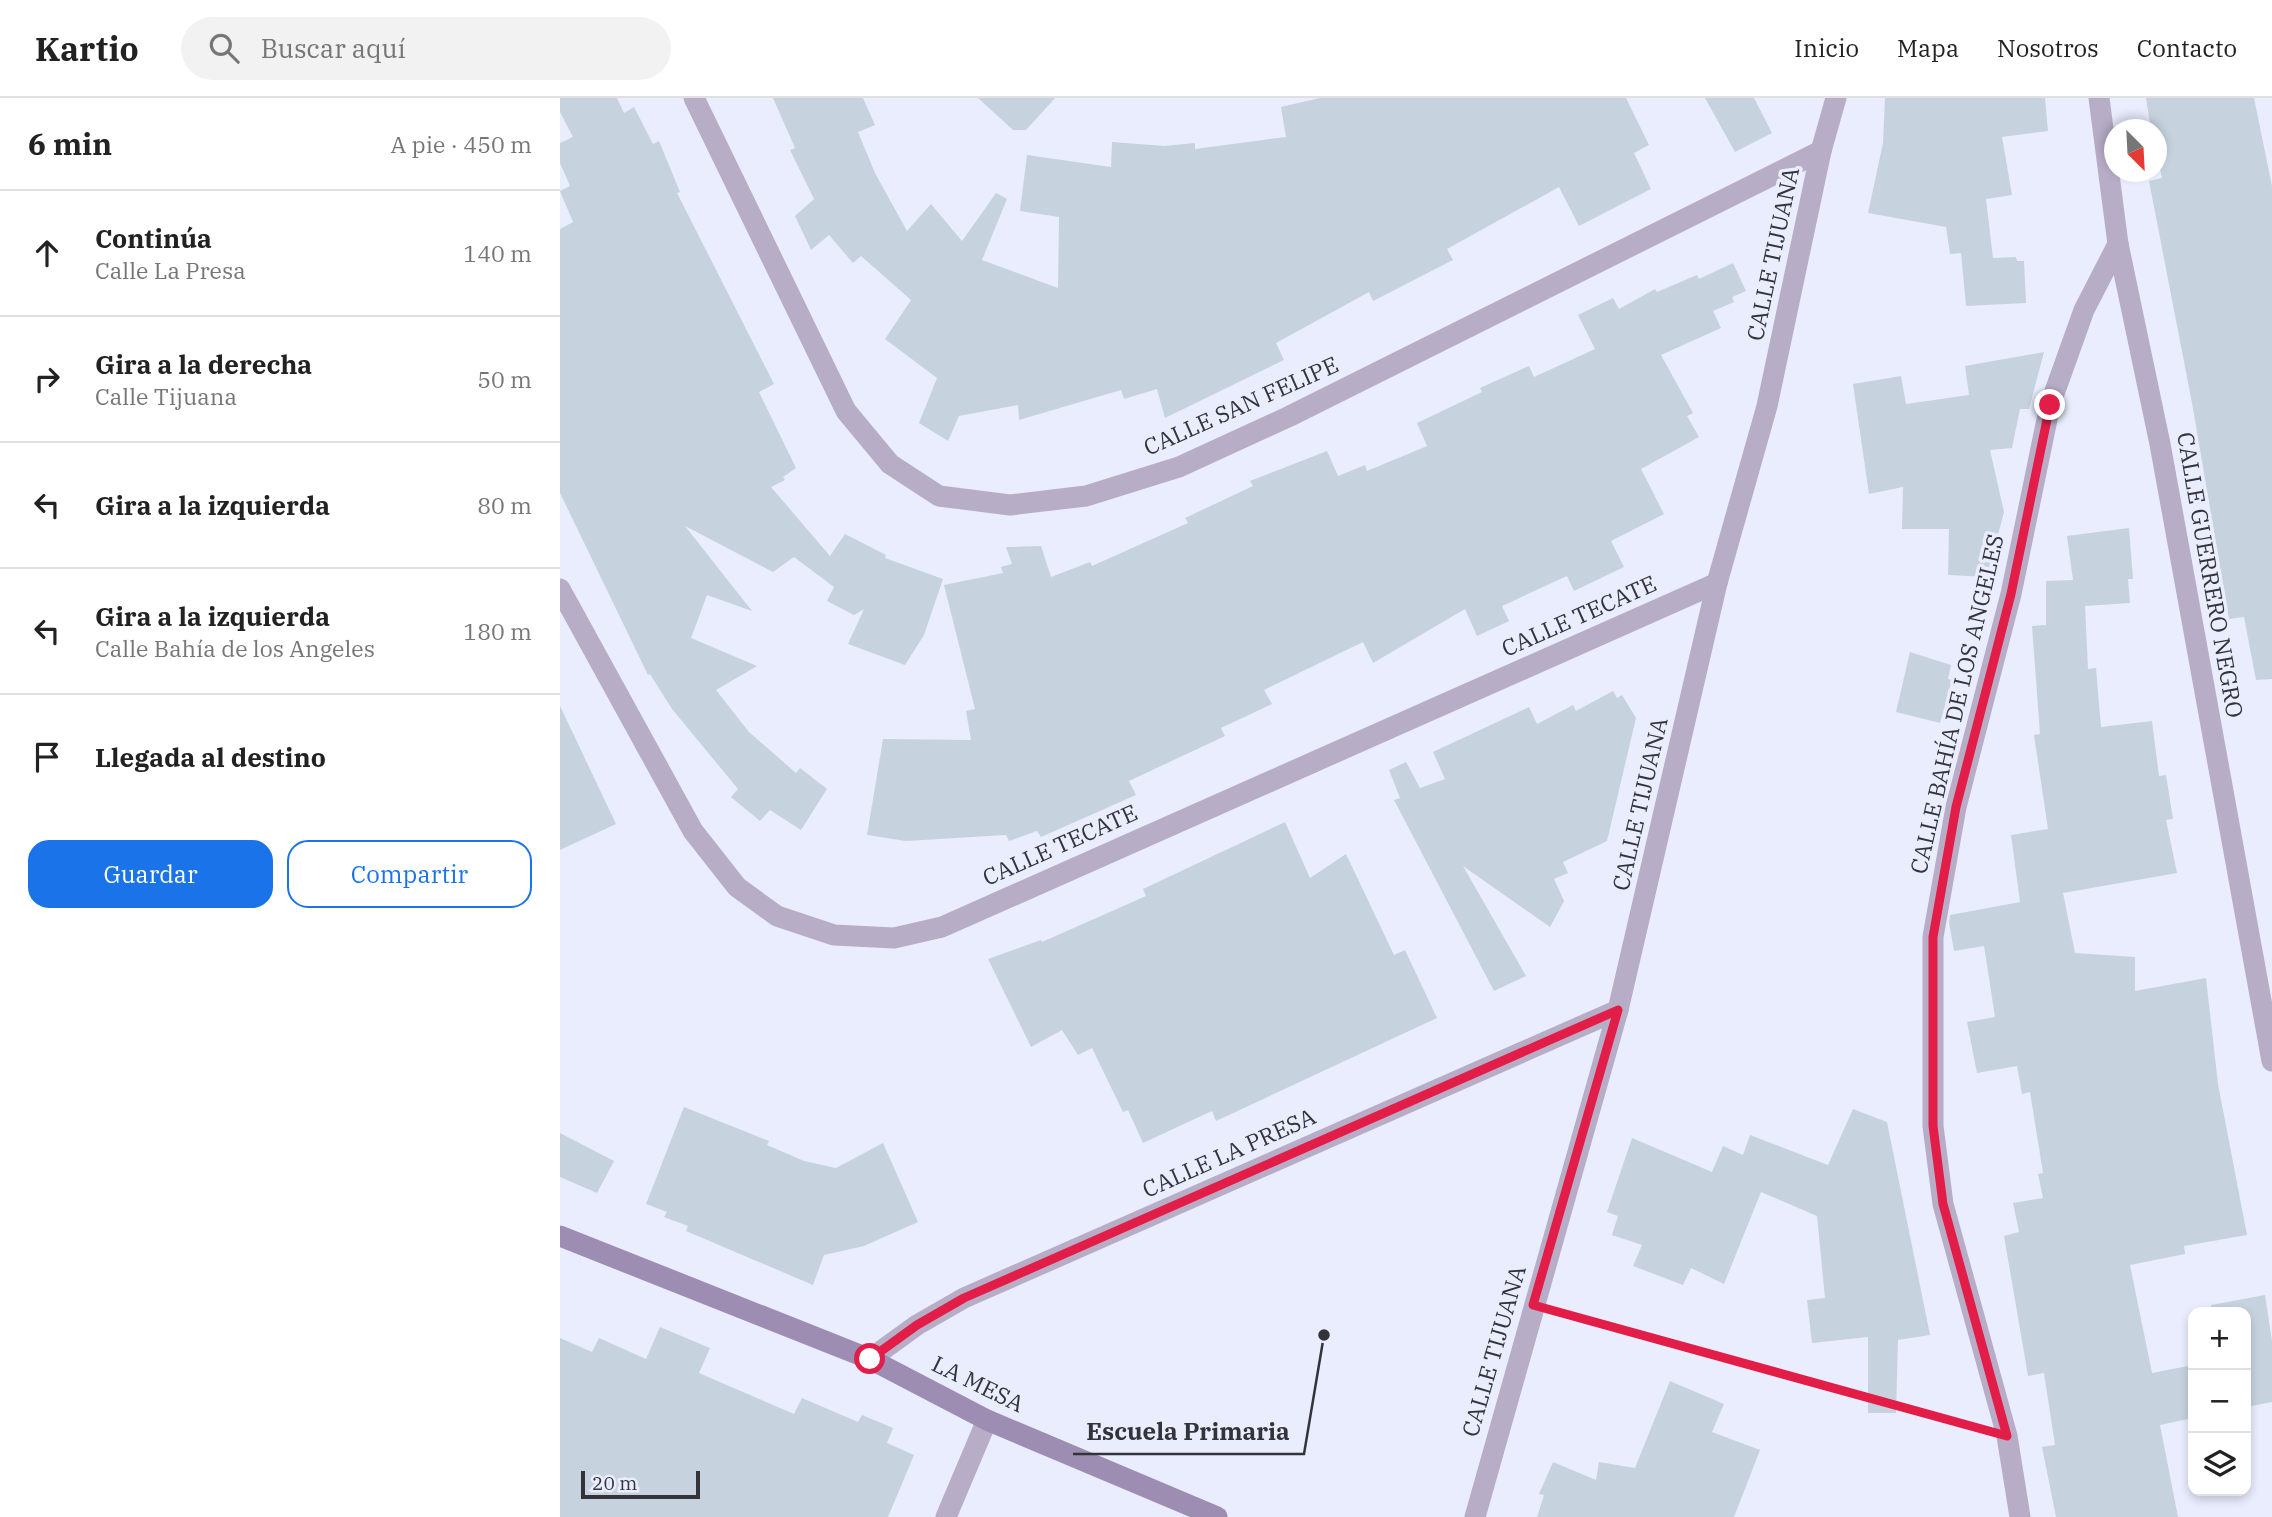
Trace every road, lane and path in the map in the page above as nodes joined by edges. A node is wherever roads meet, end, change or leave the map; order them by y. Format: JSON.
{"nodes":[{"id":1,"x":694,"y":98,"type":"edge"},
{"id":2,"x":1836,"y":98,"type":"edge"},
{"id":3,"x":2099,"y":98,"type":"edge"},
{"id":4,"x":1821,"y":151,"type":"junction"},
{"id":5,"x":2118,"y":244,"type":"junction"},
{"id":6,"x":1717,"y":583,"type":"junction"},
{"id":7,"x":560,"y":589,"type":"edge"},
{"id":8,"x":1618,"y":1010,"type":"junction"},
{"id":9,"x":2272,"y":1061,"type":"edge"},
{"id":10,"x":560,"y":1236,"type":"edge"},
{"id":11,"x":1533,"y":1305,"type":"junction"},
{"id":12,"x":870,"y":1359,"type":"junction"},
{"id":13,"x":987,"y":1420,"type":"junction"},
{"id":14,"x":2007,"y":1436,"type":"junction"},
{"id":15,"x":946,"y":1517,"type":"edge"},
{"id":16,"x":1217,"y":1517,"type":"edge"},
{"id":17,"x":1475,"y":1517,"type":"edge"},
{"id":18,"x":2020,"y":1517,"type":"edge"}],
"edges":[{"from":1,"to":4,"type":"street","name":"CALLE SAN FELIPE"},
{"from":2,"to":4,"type":"street","name":"CALLE TIJUANA"},
{"from":3,"to":5,"type":"street","name":"CALLE GUERRERO NEGRO"},
{"from":4,"to":6,"type":"street","name":"CALLE TIJUANA"},
{"from":5,"to":9,"type":"street","name":"CALLE GUERRERO NEGRO"},
{"from":5,"to":14,"type":"street","name":"CALLE BAHÍA DE LOS ANGELES"},
{"from":6,"to":7,"type":"street","name":"CALLE TECATE"},
{"from":6,"to":8,"type":"street","name":"CALLE TIJUANA"},
{"from":8,"to":11,"type":"street","name":"CALLE TIJUANA"},
{"from":8,"to":12,"type":"street","name":"CALLE LA PRESA"},
{"from":10,"to":12,"type":"main road","name":"LA MESA"},
{"from":11,"to":14,"type":"path"},
{"from":11,"to":17,"type":"street","name":"CALLE TIJUANA"},
{"from":12,"to":13,"type":"main road","name":"LA MESA"},
{"from":13,"to":15,"type":"street"},
{"from":13,"to":16,"type":"main road","name":"LA MESA"},
{"from":14,"to":18,"type":"street","name":"CALLE BAHÍA DE LOS ANGELES"}]}
